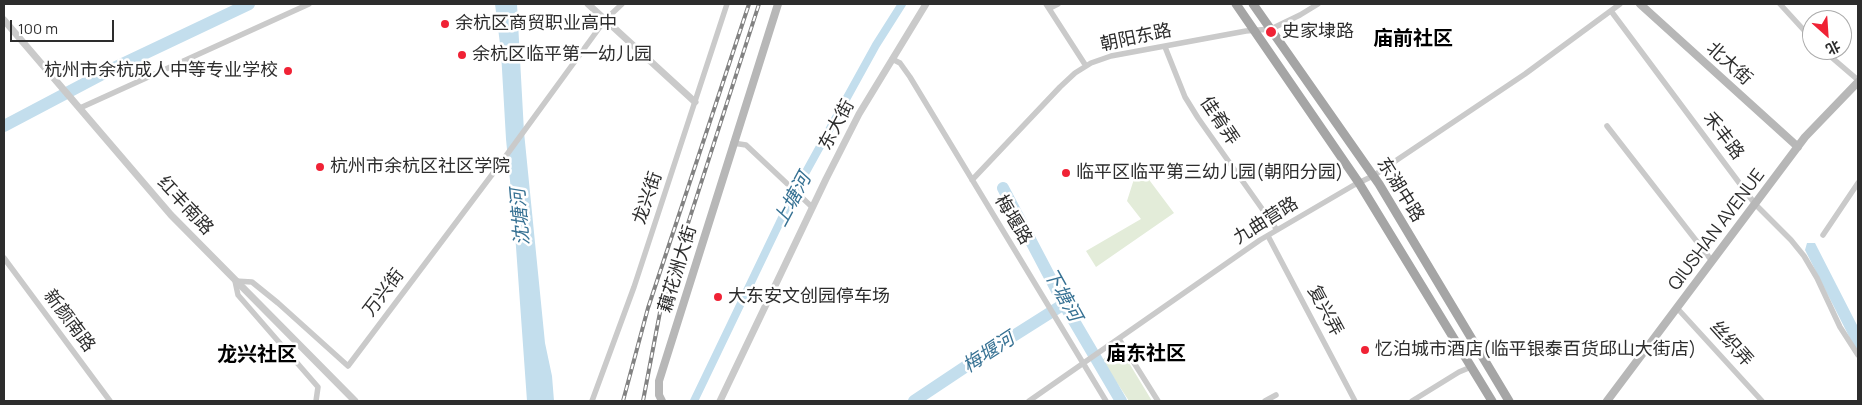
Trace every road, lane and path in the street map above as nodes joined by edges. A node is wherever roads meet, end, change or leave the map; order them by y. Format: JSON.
{"nodes":[{"id":1,"x":309,"y":4,"type":"edge"},
{"id":2,"x":588,"y":4,"type":"edge"},
{"id":3,"x":622,"y":4,"type":"edge"},
{"id":4,"x":727,"y":4,"type":"edge"},
{"id":5,"x":778,"y":4,"type":"edge"},
{"id":6,"x":783,"y":4,"type":"edge"},
{"id":7,"x":926,"y":4,"type":"edge"},
{"id":8,"x":1058,"y":4,"type":"edge"},
{"id":9,"x":1236,"y":4,"type":"edge"},
{"id":10,"x":1253,"y":4,"type":"edge"},
{"id":11,"x":1318,"y":4,"type":"edge"},
{"id":12,"x":1620,"y":4,"type":"edge"},
{"id":13,"x":1640,"y":4,"type":"edge"},
{"id":14,"x":1780,"y":4,"type":"edge"},
{"id":15,"x":1048,"y":6,"type":"edge"},
{"id":16,"x":1610,"y":10,"type":"junction"},
{"id":17,"x":4,"y":20,"type":"edge"},
{"id":18,"x":605,"y":20,"type":"junction"},
{"id":19,"x":1802,"y":28,"type":"edge"},
{"id":20,"x":1271,"y":29,"type":"junction"},
{"id":21,"x":1254,"y":30,"type":"junction"},
{"id":22,"x":1165,"y":47,"type":"junction"},
{"id":23,"x":892,"y":58,"type":"junction"},
{"id":24,"x":1834,"y":60,"type":"edge"},
{"id":25,"x":1086,"y":66,"type":"junction"},
{"id":26,"x":1858,"y":81,"type":"edge"},
{"id":27,"x":695,"y":102,"type":"junction"},
{"id":28,"x":80,"y":107,"type":"junction"},
{"id":29,"x":1607,"y":126,"type":"dead end"},
{"id":30,"x":735,"y":144,"type":"junction"},
{"id":31,"x":1798,"y":147,"type":"junction"},
{"id":32,"x":1373,"y":176,"type":"junction"},
{"id":33,"x":972,"y":180,"type":"junction"},
{"id":34,"x":1359,"y":183,"type":"junction"},
{"id":35,"x":1858,"y":183,"type":"edge"},
{"id":36,"x":1755,"y":204,"type":"junction"},
{"id":37,"x":812,"y":207,"type":"junction"},
{"id":38,"x":1277,"y":230,"type":"junction"},
{"id":39,"x":1823,"y":235,"type":"dead end"},
{"id":40,"x":1268,"y":236,"type":"junction"},
{"id":41,"x":4,"y":258,"type":"edge"},
{"id":42,"x":1712,"y":261,"type":"junction"},
{"id":43,"x":235,"y":281,"type":"junction"},
{"id":44,"x":1677,"y":308,"type":"junction"},
{"id":45,"x":1117,"y":340,"type":"junction"},
{"id":46,"x":1858,"y":355,"type":"edge"},
{"id":47,"x":1082,"y":364,"type":"junction"},
{"id":48,"x":1471,"y":367,"type":"junction"},
{"id":49,"x":1276,"y":395,"type":"dead end"},
{"id":50,"x":110,"y":401,"type":"edge"},
{"id":51,"x":316,"y":401,"type":"edge"},
{"id":52,"x":355,"y":401,"type":"edge"},
{"id":53,"x":592,"y":401,"type":"edge"},
{"id":54,"x":662,"y":401,"type":"edge"},
{"id":55,"x":720,"y":401,"type":"edge"},
{"id":56,"x":1029,"y":401,"type":"edge"},
{"id":57,"x":1106,"y":401,"type":"edge"},
{"id":58,"x":1158,"y":401,"type":"edge"},
{"id":59,"x":1265,"y":401,"type":"edge"},
{"id":60,"x":1355,"y":401,"type":"edge"},
{"id":61,"x":1412,"y":401,"type":"edge"},
{"id":62,"x":1492,"y":401,"type":"edge"},
{"id":63,"x":1509,"y":401,"type":"edge"},
{"id":64,"x":1607,"y":401,"type":"edge"},
{"id":65,"x":1762,"y":401,"type":"edge"}],
"edges":[{"from":1,"to":28,"type":"street"},
{"from":2,"to":18,"type":"street"},
{"from":3,"to":18,"type":"street","name":"万兴街"},
{"from":4,"to":27,"type":"street","name":"龙兴街"},
{"from":5,"to":30,"type":"main road","name":"藕花洲大街"},
{"from":6,"to":30,"type":"main road","name":"藕花洲大街"},
{"from":7,"to":23,"type":"street","name":"东大街"},
{"from":8,"to":15,"type":"street"},
{"from":9,"to":21,"type":"main road","name":"东湖中路"},
{"from":10,"to":20,"type":"main road","name":"东湖中路"},
{"from":11,"to":20,"type":"street","name":"朝阳东路"},
{"from":12,"to":16,"type":"street","name":"九曲营路"},
{"from":13,"to":31,"type":"main road","name":"北大街"},
{"from":14,"to":19,"type":"street"},
{"from":15,"to":25,"type":"street"},
{"from":16,"to":32,"type":"street","name":"九曲营路"},
{"from":16,"to":36,"type":"street","name":"禾丰路"},
{"from":17,"to":28,"type":"street","name":"红丰南路"},
{"from":18,"to":27,"type":"street"},
{"from":18,"to":43,"type":"street","name":"万兴街"},
{"from":20,"to":21,"type":"street","name":"朝阳东路"},
{"from":20,"to":32,"type":"main road","name":"东湖中路"},
{"from":21,"to":22,"type":"street","name":"朝阳东路"},
{"from":21,"to":34,"type":"main road","name":"东湖中路"},
{"from":22,"to":25,"type":"street","name":"朝阳东路"},
{"from":22,"to":38,"type":"street","name":"佳肴弄"},
{"from":23,"to":33,"type":"street","name":"梅堰路"},
{"from":23,"to":37,"type":"street","name":"东大街"},
{"from":24,"to":26,"type":"street"},
{"from":25,"to":33,"type":"street","name":"朝阳东路"},
{"from":26,"to":31,"type":"main road","name":"QIUSHAN AVENUE"},
{"from":27,"to":53,"type":"street","name":"龙兴街"},
{"from":28,"to":43,"type":"street","name":"红丰南路"},
{"from":29,"to":42,"type":"street"},
{"from":30,"to":37,"type":"street"},
{"from":30,"to":54,"type":"main road","name":"藕花洲大街"},
{"from":31,"to":36,"type":"main road","name":"QIUSHAN AVENUE"},
{"from":32,"to":34,"type":"street","name":"九曲营路"},
{"from":32,"to":63,"type":"main road","name":"东湖中路"},
{"from":33,"to":47,"type":"street","name":"梅堰路"},
{"from":34,"to":38,"type":"street","name":"九曲营路"},
{"from":34,"to":48,"type":"main road","name":"东湖中路"},
{"from":35,"to":39,"type":"street"},
{"from":36,"to":42,"type":"main road","name":"QIUSHAN AVENUE"},
{"from":36,"to":46,"type":"street","name":"禾丰路"},
{"from":37,"to":55,"type":"street","name":"东大街"},
{"from":38,"to":40,"type":"street","name":"九曲营路"},
{"from":40,"to":45,"type":"street","name":"九曲营路"},
{"from":40,"to":60,"type":"street","name":"复兴弄"},
{"from":41,"to":50,"type":"street","name":"新颜南路"},
{"from":42,"to":44,"type":"main road","name":"QIUSHAN AVENUE"},
{"from":43,"to":51,"type":"street"},
{"from":43,"to":52,"type":"street","name":"红丰南路"},
{"from":44,"to":64,"type":"main road","name":"QIUSHAN AVENUE"},
{"from":44,"to":65,"type":"street","name":"丝织弄"},
{"from":45,"to":47,"type":"street","name":"九曲营路"},
{"from":45,"to":58,"type":"street"},
{"from":47,"to":56,"type":"street","name":"九曲营路"},
{"from":47,"to":57,"type":"street","name":"梅堰路"},
{"from":48,"to":61,"type":"street"},
{"from":48,"to":62,"type":"main road","name":"东湖中路"},
{"from":49,"to":59,"type":"street"}]}
